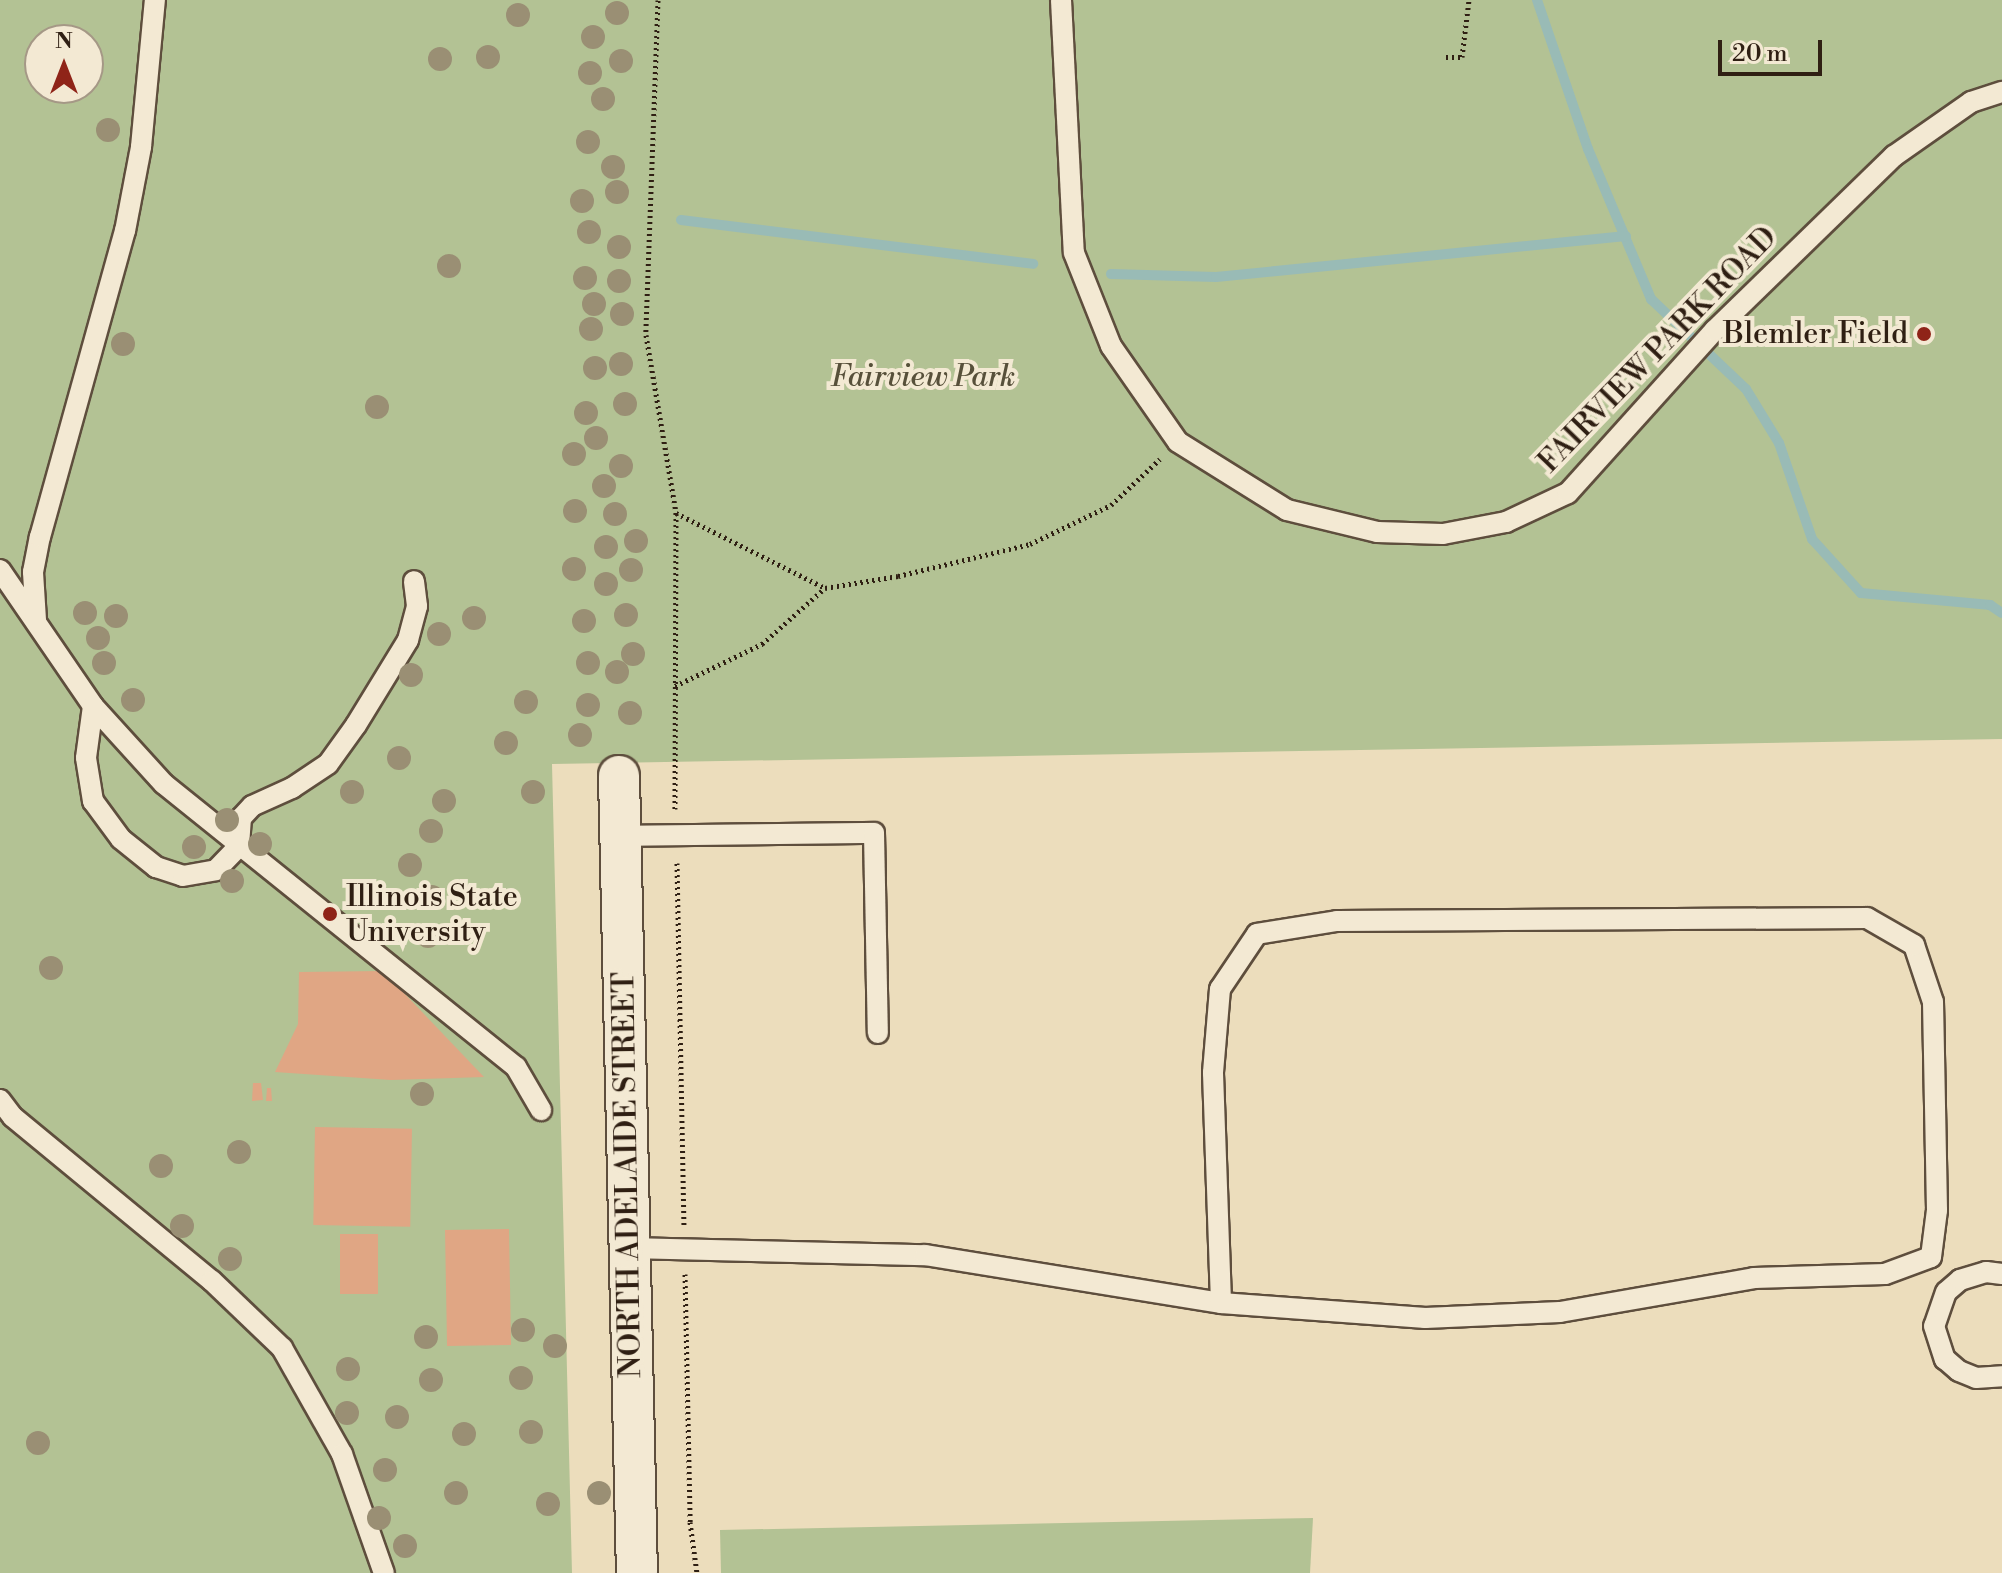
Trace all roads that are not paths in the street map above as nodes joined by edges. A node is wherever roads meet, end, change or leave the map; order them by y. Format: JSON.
{"nodes":[{"id":1,"x":155,"y":0,"type":"edge"},
{"id":2,"x":1061,"y":0,"type":"edge"},
{"id":3,"x":2002,"y":92,"type":"edge"},
{"id":4,"x":0,"y":570,"type":"edge"},
{"id":5,"x":414,"y":581,"type":"dead end"},
{"id":6,"x":36,"y":620,"type":"junction"},
{"id":7,"x":93,"y":706,"type":"junction"},
{"id":8,"x":619,"y":776,"type":"dead end"},
{"id":9,"x":620,"y":836,"type":"junction"},
{"id":10,"x":239,"y":846,"type":"junction"},
{"id":11,"x":878,"y":1033,"type":"dead end"},
{"id":12,"x":0,"y":1100,"type":"edge"},
{"id":13,"x":541,"y":1110,"type":"dead end"},
{"id":14,"x":629,"y":1248,"type":"junction"},
{"id":15,"x":1931,"y":1257,"type":"junction"},
{"id":16,"x":2002,"y":1274,"type":"edge"},
{"id":17,"x":1954,"y":1285,"type":"junction"},
{"id":18,"x":1221,"y":1303,"type":"junction"},
{"id":19,"x":2002,"y":1376,"type":"edge"},
{"id":20,"x":384,"y":1573,"type":"edge"},
{"id":21,"x":637,"y":1573,"type":"edge"}],
"edges":[{"from":1,"to":6,"type":"lane"},
{"from":2,"to":3,"type":"lane","name":"FAIRVIEW PARK ROAD"},
{"from":4,"to":6,"type":"lane"},
{"from":5,"to":10,"type":"lane"},
{"from":6,"to":7,"type":"lane"},
{"from":7,"to":10,"type":"lane"},
{"from":7,"to":10,"type":"lane"},
{"from":8,"to":9,"type":"street","name":"NORTH ADELAIDE STREET"},
{"from":9,"to":11,"type":"lane"},
{"from":9,"to":14,"type":"street","name":"NORTH ADELAIDE STREET"},
{"from":10,"to":13,"type":"lane"},
{"from":12,"to":20,"type":"lane"},
{"from":14,"to":18,"type":"lane"},
{"from":14,"to":21,"type":"street","name":"NORTH ADELAIDE STREET"},
{"from":15,"to":17,"type":"lane"},
{"from":15,"to":18,"type":"lane"},
{"from":15,"to":18,"type":"lane"},
{"from":16,"to":17,"type":"lane"},
{"from":17,"to":19,"type":"lane"}]}
